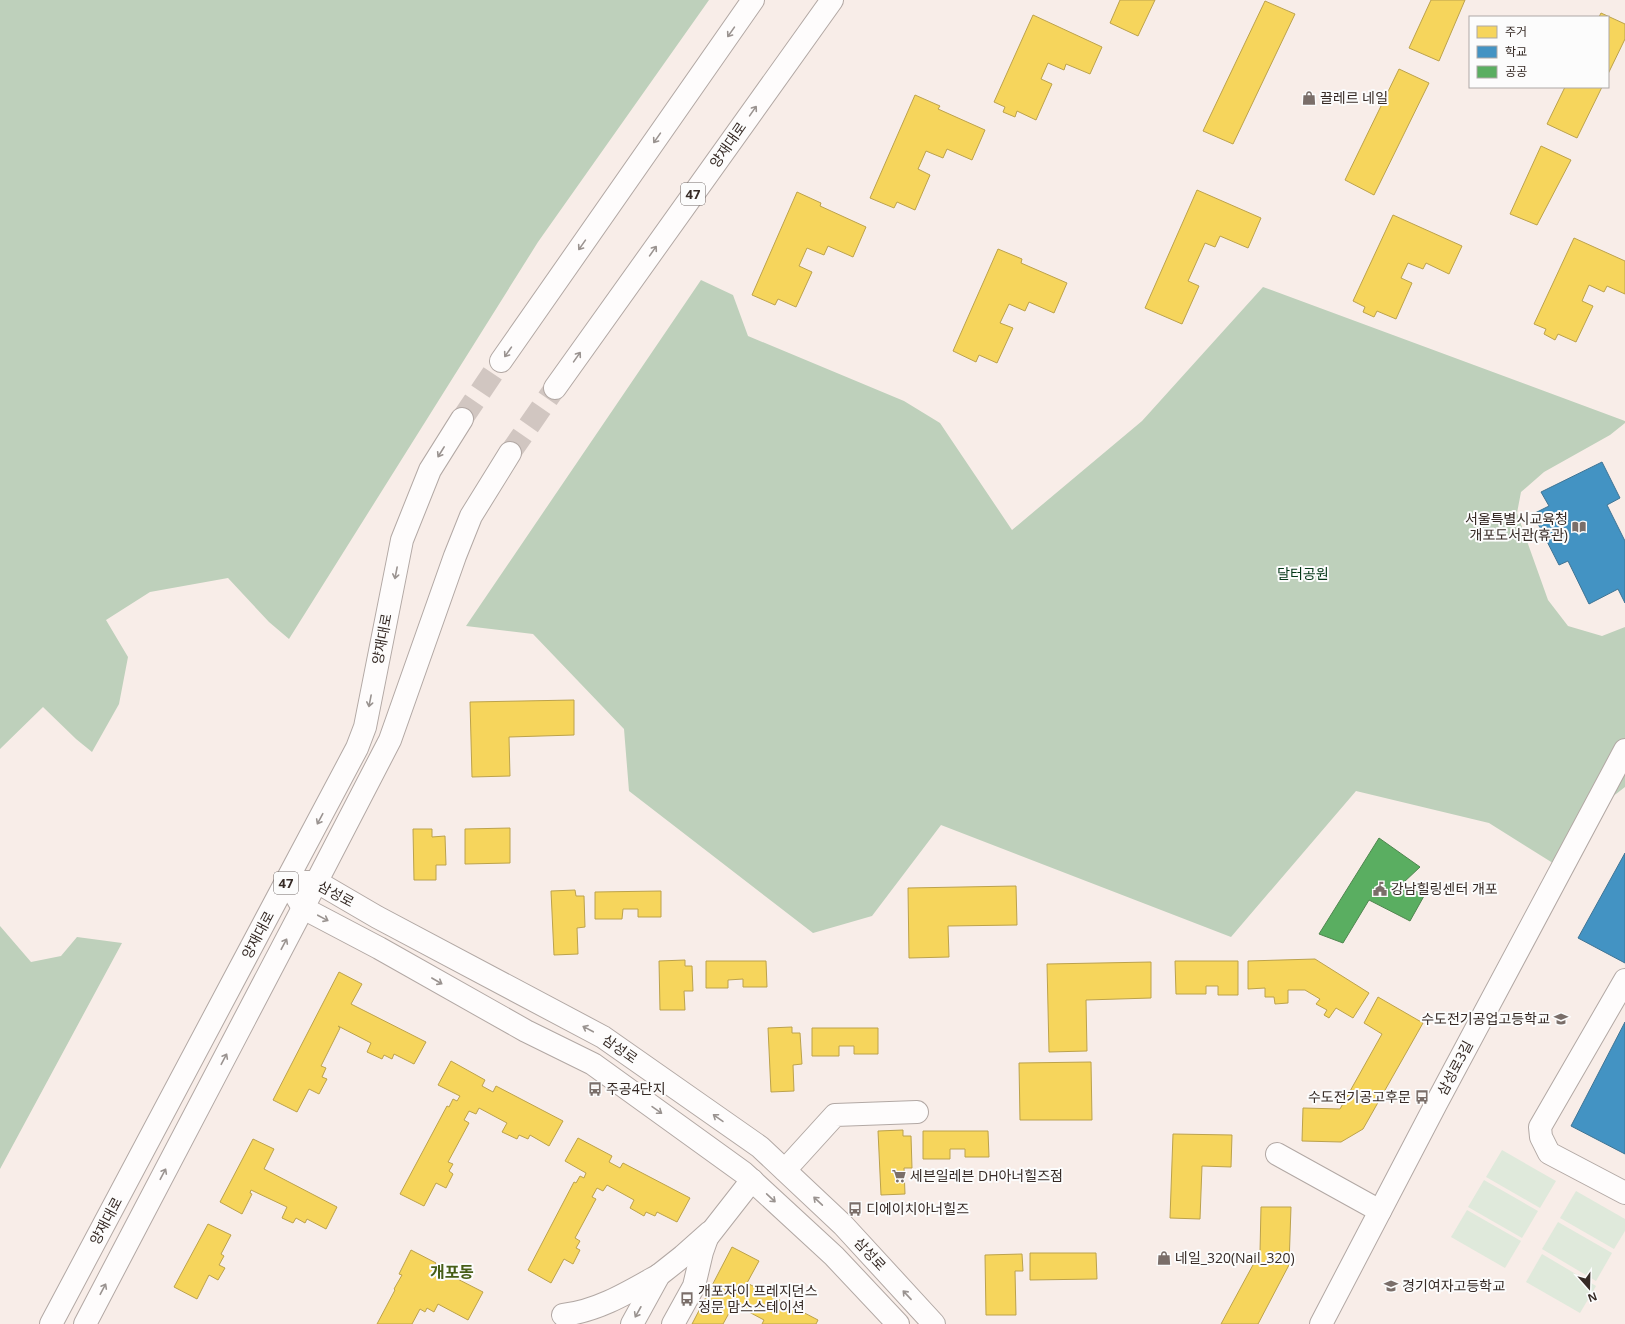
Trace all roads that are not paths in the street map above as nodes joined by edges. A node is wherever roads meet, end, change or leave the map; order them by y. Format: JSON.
{"nodes":[{"id":1,"x":754,"y":0,"type":"edge"},
{"id":2,"x":832,"y":0,"type":"edge"},
{"id":3,"x":501,"y":361,"type":"tunnel mouth"},
{"id":4,"x":555,"y":388,"type":"tunnel mouth"},
{"id":5,"x":462,"y":419,"type":"tunnel mouth"},
{"id":6,"x":510,"y":453,"type":"tunnel mouth"},
{"id":7,"x":1625,"y":750,"type":"edge"},
{"id":8,"x":287,"y":882,"type":"junction"},
{"id":9,"x":316,"y":882,"type":"junction"},
{"id":10,"x":304,"y":908,"type":"junction"},
{"id":11,"x":1625,"y":980,"type":"edge"},
{"id":12,"x":917,"y":1112,"type":"dead end"},
{"id":13,"x":1277,"y":1154,"type":"dead end"},
{"id":14,"x":785,"y":1170,"type":"junction"},
{"id":15,"x":752,"y":1180,"type":"junction"},
{"id":16,"x":1625,"y":1193,"type":"edge"},
{"id":17,"x":1380,"y":1211,"type":"junction"},
{"id":18,"x":710,"y":1232,"type":"junction"},
{"id":19,"x":669,"y":1276,"type":"junction"},
{"id":20,"x":565,"y":1316,"type":"edge"},
{"id":21,"x":51,"y":1324,"type":"edge"},
{"id":22,"x":85,"y":1324,"type":"edge"},
{"id":23,"x":632,"y":1324,"type":"edge"},
{"id":24,"x":673,"y":1324,"type":"edge"},
{"id":25,"x":898,"y":1324,"type":"edge"},
{"id":26,"x":934,"y":1324,"type":"edge"},
{"id":27,"x":1321,"y":1324,"type":"edge"}],
"edges":[{"from":1,"to":3,"type":"main road","one_way":true},
{"from":4,"to":2,"type":"main road","name":"양재대로","number":"47","one_way":true},
{"from":5,"to":8,"type":"main road","name":"양재대로","number":"47","one_way":true},
{"from":6,"to":9,"type":"main road","name":"양재대로","number":"47"},
{"from":7,"to":17,"type":"main road","name":"삼성로3길"},
{"from":8,"to":9,"type":"main road","name":"삼성로"},
{"from":8,"to":10,"type":"main road","name":"삼성로"},
{"from":8,"to":21,"type":"main road","name":"양재대로","number":"47"},
{"from":9,"to":10,"type":"main road","name":"양재대로","number":"47"},
{"from":14,"to":9,"type":"main road","name":"삼성로","one_way":true},
{"from":10,"to":15,"type":"main road","name":"삼성로","one_way":true},
{"from":22,"to":10,"type":"main road","name":"양재대로","number":"47","one_way":true},
{"from":11,"to":16,"type":"main road"},
{"from":12,"to":14,"type":"main road"},
{"from":13,"to":17,"type":"main road"},
{"from":26,"to":14,"type":"main road","name":"삼성로","one_way":true},
{"from":15,"to":18,"type":"main road"},
{"from":15,"to":25,"type":"main road","name":"삼성로","one_way":true},
{"from":17,"to":27,"type":"main road","name":"삼성로3길"},
{"from":18,"to":19,"type":"main road"},
{"from":18,"to":24,"type":"main road"},
{"from":19,"to":20,"type":"main road"},
{"from":19,"to":23,"type":"main road","one_way":true}]}
